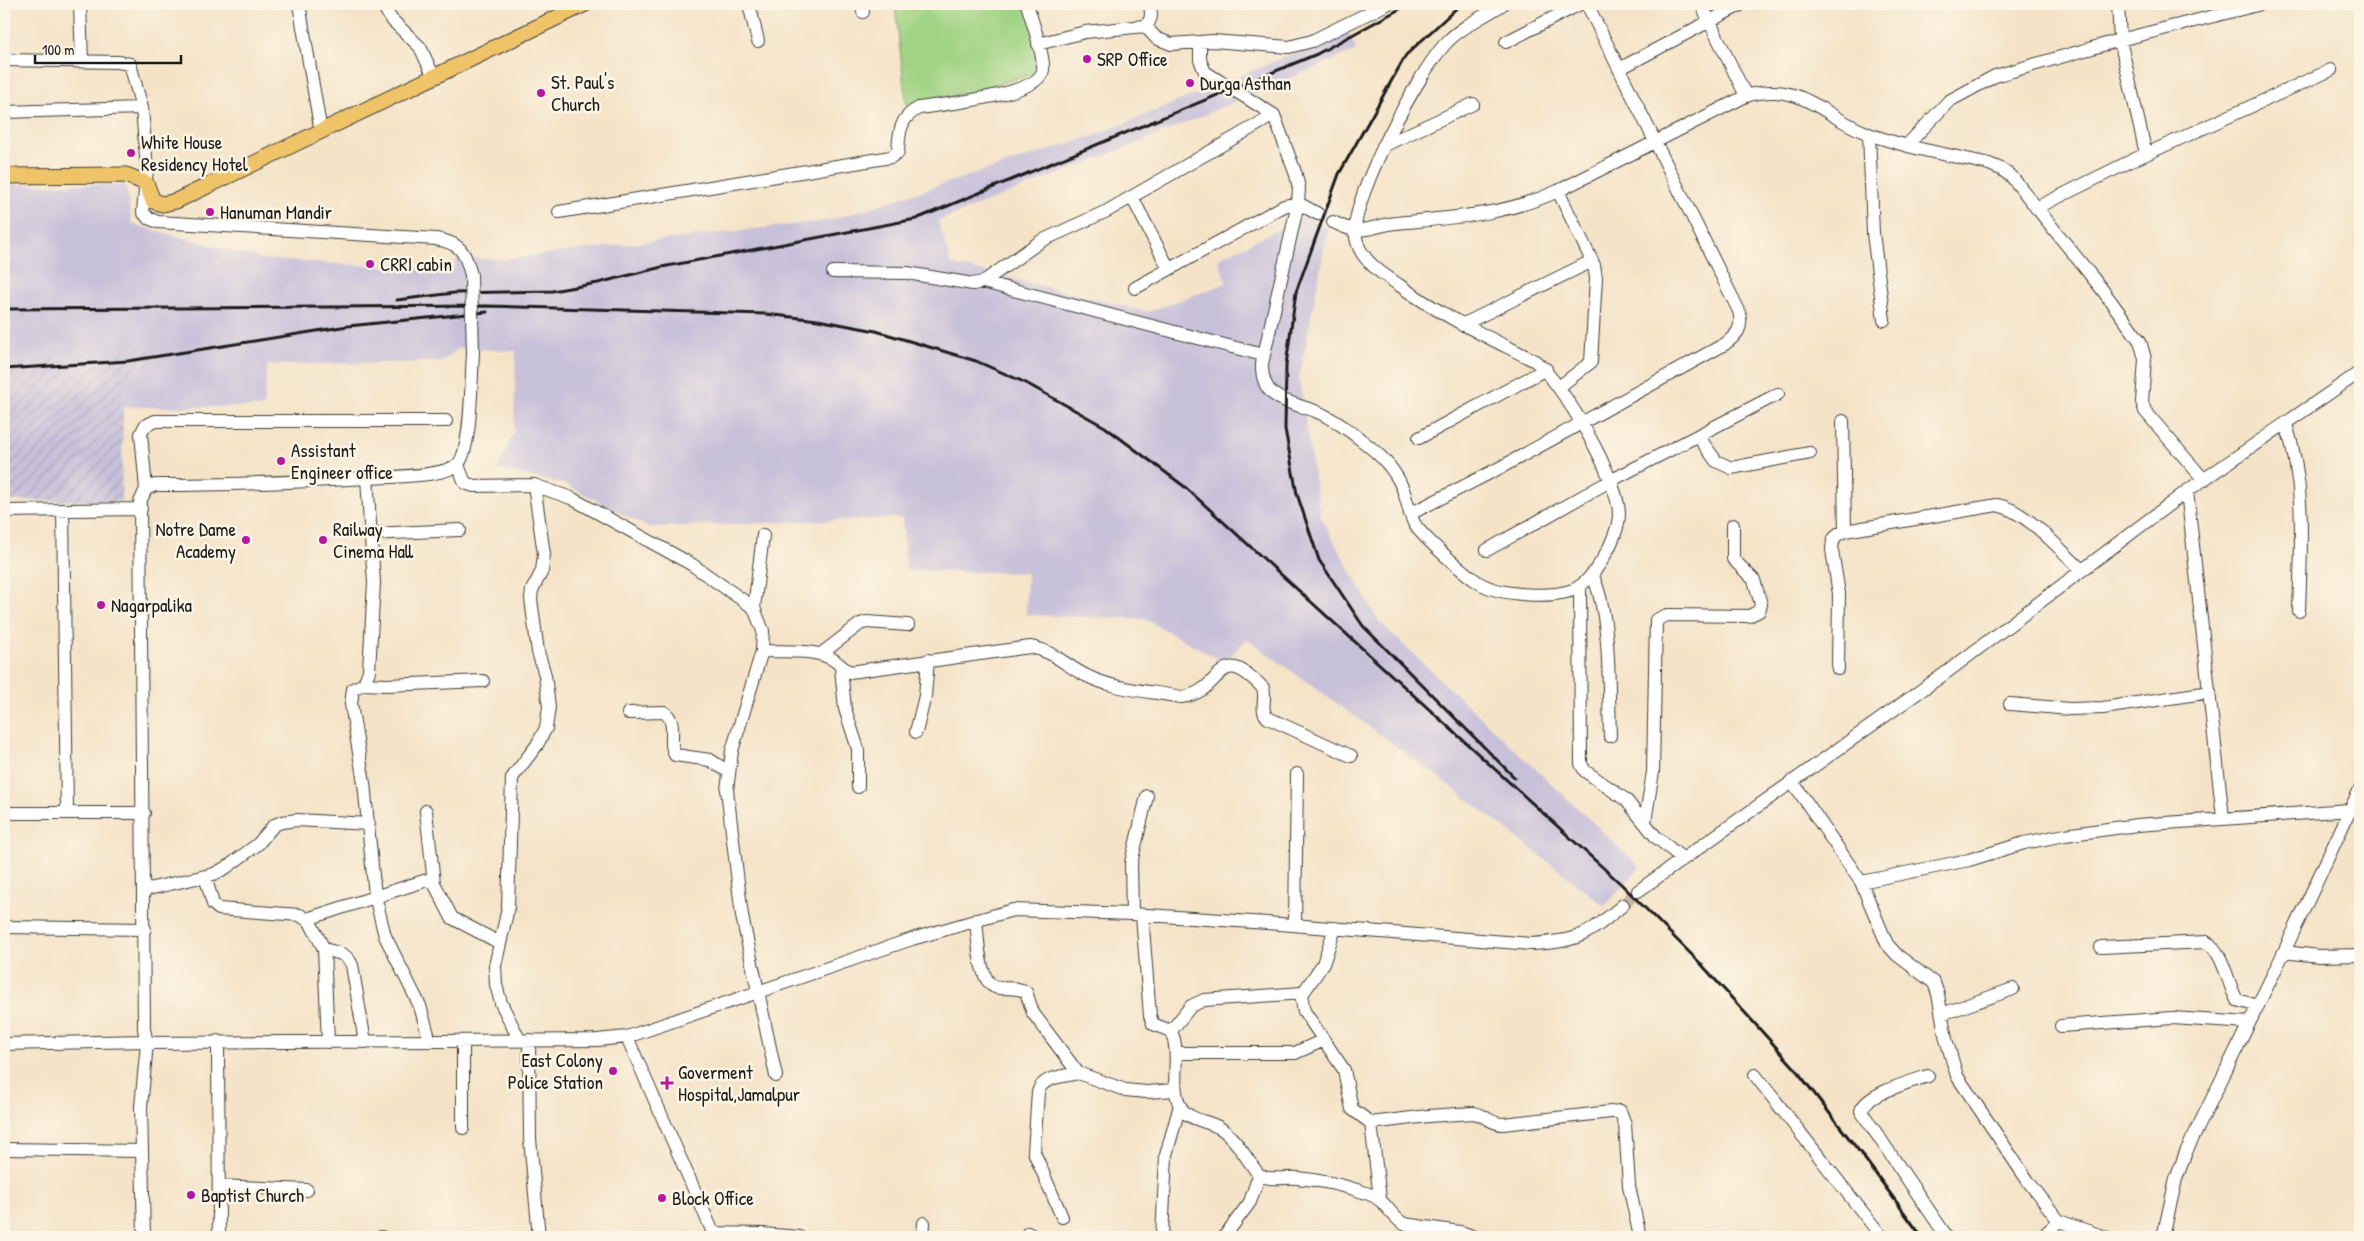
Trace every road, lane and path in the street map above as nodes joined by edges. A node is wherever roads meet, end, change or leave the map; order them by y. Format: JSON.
{"nodes":[{"id":1,"x":80,"y":4,"type":"edge"},
{"id":2,"x":298,"y":4,"type":"edge"},
{"id":3,"x":382,"y":4,"type":"edge"},
{"id":4,"x":585,"y":4,"type":"edge"},
{"id":5,"x":749,"y":4,"type":"edge"},
{"id":6,"x":1027,"y":4,"type":"edge"},
{"id":7,"x":1150,"y":4,"type":"edge"},
{"id":8,"x":1387,"y":4,"type":"edge"},
{"id":9,"x":1503,"y":4,"type":"edge"},
{"id":10,"x":1580,"y":4,"type":"edge"},
{"id":11,"x":1587,"y":4,"type":"edge"},
{"id":12,"x":1700,"y":4,"type":"edge"},
{"id":13,"x":1742,"y":4,"type":"edge"},
{"id":14,"x":2118,"y":4,"type":"edge"},
{"id":15,"x":2260,"y":4,"type":"edge"},
{"id":16,"x":1709,"y":22,"type":"junction"},
{"id":17,"x":1145,"y":26,"type":"junction"},
{"id":18,"x":2120,"y":40,"type":"junction"},
{"id":19,"x":758,"y":41,"type":"dead end"},
{"id":20,"x":1200,"y":42,"type":"junction"},
{"id":21,"x":1506,"y":42,"type":"dead end"},
{"id":22,"x":1038,"y":44,"type":"junction"},
{"id":23,"x":4,"y":60,"type":"edge"},
{"id":24,"x":82,"y":61,"type":"junction"},
{"id":25,"x":1619,"y":69,"type":"junction"},
{"id":26,"x":2331,"y":70,"type":"dead end"},
{"id":27,"x":434,"y":77,"type":"junction"},
{"id":28,"x":1746,"y":96,"type":"junction"},
{"id":29,"x":1473,"y":104,"type":"dead end"},
{"id":30,"x":142,"y":108,"type":"junction"},
{"id":31,"x":4,"y":112,"type":"edge"},
{"id":32,"x":1274,"y":115,"type":"junction"},
{"id":33,"x":321,"y":132,"type":"junction"},
{"id":34,"x":1869,"y":134,"type":"junction"},
{"id":35,"x":1655,"y":143,"type":"junction"},
{"id":36,"x":1908,"y":144,"type":"junction"},
{"id":37,"x":1383,"y":146,"type":"junction"},
{"id":38,"x":2146,"y":154,"type":"junction"},
{"id":39,"x":4,"y":176,"type":"edge"},
{"id":40,"x":146,"y":183,"type":"junction"},
{"id":41,"x":1558,"y":191,"type":"junction"},
{"id":42,"x":1132,"y":197,"type":"junction"},
{"id":43,"x":176,"y":201,"type":"junction"},
{"id":44,"x":1298,"y":202,"type":"junction"},
{"id":45,"x":2036,"y":208,"type":"junction"},
{"id":46,"x":560,"y":212,"type":"dead end"},
{"id":47,"x":1318,"y":214,"type":"dead end"},
{"id":48,"x":1333,"y":222,"type":"dead end"},
{"id":49,"x":171,"y":223,"type":"junction"},
{"id":50,"x":1355,"y":230,"type":"junction"},
{"id":51,"x":1592,"y":261,"type":"junction"},
{"id":52,"x":1169,"y":269,"type":"junction"},
{"id":53,"x":833,"y":272,"type":"dead end"},
{"id":54,"x":983,"y":282,"type":"junction"},
{"id":55,"x":1135,"y":288,"type":"dead end"},
{"id":56,"x":1884,"y":320,"type":"dead end"},
{"id":57,"x":1462,"y":325,"type":"junction"},
{"id":58,"x":1264,"y":355,"type":"junction"},
{"id":59,"x":1546,"y":369,"type":"junction"},
{"id":60,"x":2360,"y":372,"type":"edge"},
{"id":61,"x":1560,"y":388,"type":"junction"},
{"id":62,"x":1778,"y":394,"type":"dead end"},
{"id":63,"x":446,"y":421,"type":"dead end"},
{"id":64,"x":1843,"y":421,"type":"dead end"},
{"id":65,"x":1581,"y":424,"type":"junction"},
{"id":66,"x":2286,"y":424,"type":"junction"},
{"id":67,"x":1698,"y":436,"type":"junction"},
{"id":68,"x":1419,"y":438,"type":"dead end"},
{"id":69,"x":1810,"y":453,"type":"dead end"},
{"id":70,"x":458,"y":465,"type":"junction"},
{"id":71,"x":367,"y":478,"type":"junction"},
{"id":72,"x":2204,"y":480,"type":"junction"},
{"id":73,"x":1610,"y":481,"type":"junction"},
{"id":74,"x":534,"y":485,"type":"junction"},
{"id":75,"x":146,"y":489,"type":"junction"},
{"id":76,"x":2187,"y":491,"type":"junction"},
{"id":77,"x":140,"y":509,"type":"junction"},
{"id":78,"x":63,"y":510,"type":"junction"},
{"id":79,"x":4,"y":511,"type":"edge"},
{"id":80,"x":1410,"y":514,"type":"junction"},
{"id":81,"x":1733,"y":526,"type":"dead end"},
{"id":82,"x":460,"y":530,"type":"dead end"},
{"id":83,"x":1845,"y":531,"type":"junction"},
{"id":84,"x":370,"y":534,"type":"junction"},
{"id":85,"x":763,"y":536,"type":"dead end"},
{"id":86,"x":1487,"y":550,"type":"dead end"},
{"id":87,"x":2081,"y":569,"type":"junction"},
{"id":88,"x":1592,"y":574,"type":"junction"},
{"id":89,"x":1580,"y":586,"type":"junction"},
{"id":90,"x":754,"y":608,"type":"junction"},
{"id":91,"x":2299,"y":611,"type":"dead end"},
{"id":92,"x":908,"y":625,"type":"dead end"},
{"id":93,"x":762,"y":651,"type":"junction"},
{"id":94,"x":821,"y":654,"type":"junction"},
{"id":95,"x":928,"y":660,"type":"junction"},
{"id":96,"x":841,"y":668,"type":"junction"},
{"id":97,"x":1838,"y":669,"type":"dead end"},
{"id":98,"x":483,"y":682,"type":"dead end"},
{"id":99,"x":364,"y":684,"type":"junction"},
{"id":100,"x":2210,"y":692,"type":"junction"},
{"id":101,"x":2010,"y":704,"type":"dead end"},
{"id":102,"x":628,"y":713,"type":"dead end"},
{"id":103,"x":916,"y":732,"type":"dead end"},
{"id":104,"x":1610,"y":736,"type":"dead end"},
{"id":105,"x":1352,"y":756,"type":"dead end"},
{"id":106,"x":729,"y":772,"type":"junction"},
{"id":107,"x":1297,"y":774,"type":"dead end"},
{"id":108,"x":1792,"y":781,"type":"junction"},
{"id":109,"x":858,"y":787,"type":"dead end"},
{"id":110,"x":2360,"y":790,"type":"edge"},
{"id":111,"x":1147,"y":796,"type":"dead end"},
{"id":112,"x":426,"y":810,"type":"dead end"},
{"id":113,"x":2349,"y":810,"type":"junction"},
{"id":114,"x":4,"y":813,"type":"edge"},
{"id":115,"x":67,"y":813,"type":"junction"},
{"id":116,"x":144,"y":813,"type":"junction"},
{"id":117,"x":2223,"y":818,"type":"junction"},
{"id":118,"x":1645,"y":822,"type":"junction"},
{"id":119,"x":369,"y":824,"type":"junction"},
{"id":120,"x":1683,"y":859,"type":"junction"},
{"id":121,"x":205,"y":876,"type":"junction"},
{"id":122,"x":1861,"y":882,"type":"junction"},
{"id":123,"x":434,"y":883,"type":"junction"},
{"id":124,"x":144,"y":890,"type":"junction"},
{"id":125,"x":1638,"y":891,"type":"tunnel mouth"},
{"id":126,"x":375,"y":896,"type":"junction"},
{"id":127,"x":1624,"y":905,"type":"tunnel mouth"},
{"id":128,"x":1137,"y":915,"type":"junction"},
{"id":129,"x":307,"y":919,"type":"junction"},
{"id":130,"x":976,"y":920,"type":"junction"},
{"id":131,"x":1295,"y":925,"type":"junction"},
{"id":132,"x":4,"y":927,"type":"edge"},
{"id":133,"x":1335,"y":928,"type":"junction"},
{"id":134,"x":145,"y":929,"type":"junction"},
{"id":135,"x":500,"y":943,"type":"junction"},
{"id":136,"x":2101,"y":947,"type":"dead end"},
{"id":137,"x":324,"y":949,"type":"junction"},
{"id":138,"x":2284,"y":952,"type":"junction"},
{"id":139,"x":2360,"y":954,"type":"edge"},
{"id":140,"x":2013,"y":989,"type":"dead end"},
{"id":141,"x":758,"y":992,"type":"junction"},
{"id":142,"x":1303,"y":993,"type":"junction"},
{"id":143,"x":2258,"y":1006,"type":"junction"},
{"id":144,"x":1942,"y":1014,"type":"junction"},
{"id":145,"x":2249,"y":1023,"type":"junction"},
{"id":146,"x":2060,"y":1026,"type":"dead end"},
{"id":147,"x":1171,"y":1031,"type":"junction"},
{"id":148,"x":627,"y":1037,"type":"junction"},
{"id":149,"x":524,"y":1040,"type":"junction"},
{"id":150,"x":1324,"y":1040,"type":"junction"},
{"id":151,"x":430,"y":1041,"type":"junction"},
{"id":152,"x":463,"y":1041,"type":"junction"},
{"id":153,"x":146,"y":1042,"type":"junction"},
{"id":154,"x":218,"y":1042,"type":"junction"},
{"id":155,"x":328,"y":1042,"type":"junction"},
{"id":156,"x":365,"y":1042,"type":"junction"},
{"id":157,"x":4,"y":1044,"type":"edge"},
{"id":158,"x":1176,"y":1054,"type":"junction"},
{"id":159,"x":1078,"y":1074,"type":"junction"},
{"id":160,"x":1755,"y":1075,"type":"dead end"},
{"id":161,"x":776,"y":1076,"type":"dead end"},
{"id":162,"x":1928,"y":1076,"type":"dead end"},
{"id":163,"x":1176,"y":1090,"type":"junction"},
{"id":164,"x":1180,"y":1105,"type":"junction"},
{"id":165,"x":1371,"y":1123,"type":"junction"},
{"id":166,"x":463,"y":1128,"type":"dead end"},
{"id":167,"x":4,"y":1150,"type":"edge"},
{"id":168,"x":141,"y":1151,"type":"junction"},
{"id":169,"x":1259,"y":1175,"type":"junction"},
{"id":170,"x":219,"y":1186,"type":"junction"},
{"id":171,"x":307,"y":1190,"type":"dead end"},
{"id":172,"x":1380,"y":1199,"type":"junction"},
{"id":173,"x":1062,"y":1217,"type":"dead end"},
{"id":174,"x":2059,"y":1221,"type":"junction"},
{"id":175,"x":924,"y":1223,"type":"dead end"},
{"id":176,"x":714,"y":1235,"type":"edge"},
{"id":177,"x":144,"y":1237,"type":"edge"},
{"id":178,"x":219,"y":1237,"type":"edge"},
{"id":179,"x":539,"y":1237,"type":"edge"},
{"id":180,"x":799,"y":1237,"type":"edge"},
{"id":181,"x":923,"y":1237,"type":"edge"},
{"id":182,"x":1162,"y":1237,"type":"edge"},
{"id":183,"x":1224,"y":1237,"type":"edge"},
{"id":184,"x":1475,"y":1237,"type":"edge"},
{"id":185,"x":1640,"y":1237,"type":"edge"},
{"id":186,"x":1882,"y":1237,"type":"edge"},
{"id":187,"x":1947,"y":1237,"type":"edge"},
{"id":188,"x":2042,"y":1237,"type":"edge"},
{"id":189,"x":2105,"y":1237,"type":"edge"},
{"id":190,"x":2163,"y":1237,"type":"edge"}],
"edges":[{"from":1,"to":24,"type":"street"},
{"from":2,"to":33,"type":"street"},
{"from":3,"to":27,"type":"street"},
{"from":4,"to":27,"type":"main road"},
{"from":5,"to":19,"type":"street"},
{"from":6,"to":22,"type":"street"},
{"from":7,"to":17,"type":"street"},
{"from":8,"to":20,"type":"street"},
{"from":9,"to":37,"type":"street"},
{"from":10,"to":21,"type":"street"},
{"from":11,"to":25,"type":"street"},
{"from":12,"to":16,"type":"street"},
{"from":13,"to":16,"type":"street"},
{"from":14,"to":18,"type":"street"},
{"from":15,"to":18,"type":"street"},
{"from":16,"to":25,"type":"street"},
{"from":16,"to":28,"type":"street"},
{"from":17,"to":20,"type":"street"},
{"from":17,"to":22,"type":"street"},
{"from":18,"to":36,"type":"street"},
{"from":18,"to":38,"type":"street"},
{"from":20,"to":32,"type":"street"},
{"from":22,"to":46,"type":"street"},
{"from":23,"to":24,"type":"street"},
{"from":24,"to":30,"type":"street"},
{"from":25,"to":35,"type":"street"},
{"from":26,"to":38,"type":"street"},
{"from":27,"to":33,"type":"main road"},
{"from":28,"to":34,"type":"street"},
{"from":28,"to":35,"type":"street"},
{"from":29,"to":37,"type":"street"},
{"from":30,"to":31,"type":"street"},
{"from":30,"to":40,"type":"street"},
{"from":32,"to":42,"type":"street"},
{"from":32,"to":44,"type":"street"},
{"from":33,"to":43,"type":"main road"},
{"from":34,"to":36,"type":"street"},
{"from":34,"to":56,"type":"street"},
{"from":35,"to":41,"type":"street"},
{"from":35,"to":65,"type":"street"},
{"from":36,"to":45,"type":"street"},
{"from":37,"to":50,"type":"street"},
{"from":38,"to":45,"type":"street"},
{"from":39,"to":40,"type":"main road"},
{"from":40,"to":43,"type":"main road"},
{"from":40,"to":49,"type":"street"},
{"from":41,"to":50,"type":"street"},
{"from":41,"to":51,"type":"street"},
{"from":42,"to":52,"type":"street"},
{"from":42,"to":54,"type":"street"},
{"from":43,"to":49,"type":"street"},
{"from":44,"to":47,"type":"street"},
{"from":44,"to":52,"type":"street"},
{"from":44,"to":58,"type":"street"},
{"from":45,"to":72,"type":"street"},
{"from":48,"to":50,"type":"street"},
{"from":49,"to":70,"type":"street","bridge":true},
{"from":50,"to":57,"type":"street"},
{"from":51,"to":57,"type":"street"},
{"from":51,"to":61,"type":"street"},
{"from":52,"to":55,"type":"street"},
{"from":53,"to":54,"type":"street"},
{"from":54,"to":58,"type":"street"},
{"from":57,"to":59,"type":"street"},
{"from":58,"to":80,"type":"street"},
{"from":59,"to":61,"type":"street"},
{"from":59,"to":68,"type":"street"},
{"from":60,"to":66,"type":"street"},
{"from":61,"to":65,"type":"street"},
{"from":62,"to":67,"type":"street"},
{"from":63,"to":75,"type":"street"},
{"from":64,"to":83,"type":"street"},
{"from":65,"to":73,"type":"street"},
{"from":65,"to":80,"type":"street"},
{"from":66,"to":72,"type":"street"},
{"from":66,"to":91,"type":"street"},
{"from":67,"to":69,"type":"street"},
{"from":67,"to":73,"type":"street"},
{"from":70,"to":71,"type":"street"},
{"from":70,"to":74,"type":"street"},
{"from":71,"to":75,"type":"street"},
{"from":71,"to":84,"type":"street"},
{"from":72,"to":76,"type":"street"},
{"from":73,"to":86,"type":"street"},
{"from":73,"to":88,"type":"street"},
{"from":74,"to":90,"type":"street"},
{"from":74,"to":135,"type":"street"},
{"from":75,"to":77,"type":"street"},
{"from":76,"to":87,"type":"street"},
{"from":76,"to":100,"type":"street"},
{"from":77,"to":78,"type":"street"},
{"from":77,"to":116,"type":"street"},
{"from":78,"to":79,"type":"street"},
{"from":78,"to":115,"type":"street"},
{"from":80,"to":89,"type":"street"},
{"from":81,"to":118,"type":"street"},
{"from":82,"to":84,"type":"street"},
{"from":83,"to":87,"type":"street"},
{"from":83,"to":97,"type":"street"},
{"from":84,"to":99,"type":"street"},
{"from":85,"to":90,"type":"street"},
{"from":87,"to":108,"type":"street"},
{"from":88,"to":89,"type":"street"},
{"from":88,"to":104,"type":"street"},
{"from":89,"to":118,"type":"street"},
{"from":90,"to":93,"type":"street"},
{"from":92,"to":94,"type":"street"},
{"from":93,"to":94,"type":"street"},
{"from":93,"to":106,"type":"street"},
{"from":94,"to":96,"type":"street"},
{"from":95,"to":96,"type":"street"},
{"from":95,"to":103,"type":"street"},
{"from":95,"to":105,"type":"street"},
{"from":96,"to":109,"type":"street"},
{"from":98,"to":99,"type":"street"},
{"from":99,"to":119,"type":"street"},
{"from":100,"to":101,"type":"street"},
{"from":100,"to":117,"type":"street"},
{"from":102,"to":106,"type":"street"},
{"from":106,"to":141,"type":"street"},
{"from":107,"to":131,"type":"street"},
{"from":108,"to":120,"type":"street"},
{"from":108,"to":122,"type":"street"},
{"from":110,"to":113,"type":"street"},
{"from":111,"to":128,"type":"street"},
{"from":112,"to":123,"type":"street"},
{"from":113,"to":117,"type":"street"},
{"from":113,"to":138,"type":"street"},
{"from":114,"to":115,"type":"street"},
{"from":115,"to":116,"type":"street"},
{"from":116,"to":124,"type":"street"},
{"from":117,"to":122,"type":"street"},
{"from":118,"to":120,"type":"street"},
{"from":119,"to":121,"type":"street"},
{"from":119,"to":126,"type":"street"},
{"from":120,"to":125,"type":"street"},
{"from":121,"to":124,"type":"street"},
{"from":121,"to":129,"type":"street"},
{"from":122,"to":144,"type":"street"},
{"from":123,"to":126,"type":"street"},
{"from":123,"to":135,"type":"street"},
{"from":124,"to":134,"type":"street"},
{"from":126,"to":129,"type":"street"},
{"from":126,"to":151,"type":"street"},
{"from":127,"to":133,"type":"street"},
{"from":128,"to":130,"type":"street"},
{"from":128,"to":131,"type":"street"},
{"from":128,"to":147,"type":"street"},
{"from":129,"to":137,"type":"street"},
{"from":130,"to":141,"type":"street"},
{"from":130,"to":159,"type":"street"},
{"from":131,"to":133,"type":"street"},
{"from":132,"to":134,"type":"street"},
{"from":133,"to":142,"type":"street"},
{"from":134,"to":153,"type":"street"},
{"from":135,"to":149,"type":"street"},
{"from":136,"to":143,"type":"street"},
{"from":137,"to":155,"type":"street"},
{"from":137,"to":156,"type":"street"},
{"from":138,"to":139,"type":"street"},
{"from":138,"to":143,"type":"street"},
{"from":140,"to":144,"type":"street"},
{"from":141,"to":148,"type":"street"},
{"from":141,"to":161,"type":"street"},
{"from":142,"to":147,"type":"street"},
{"from":142,"to":150,"type":"street"},
{"from":143,"to":145,"type":"street"},
{"from":144,"to":174,"type":"street"},
{"from":145,"to":146,"type":"street"},
{"from":145,"to":190,"type":"street"},
{"from":147,"to":158,"type":"street"},
{"from":148,"to":149,"type":"street"},
{"from":148,"to":176,"type":"street"},
{"from":149,"to":152,"type":"street"},
{"from":149,"to":179,"type":"street"},
{"from":150,"to":158,"type":"street"},
{"from":150,"to":165,"type":"street"},
{"from":151,"to":152,"type":"street"},
{"from":151,"to":156,"type":"street"},
{"from":152,"to":166,"type":"street"},
{"from":153,"to":154,"type":"street"},
{"from":153,"to":157,"type":"street"},
{"from":153,"to":168,"type":"street"},
{"from":154,"to":155,"type":"street"},
{"from":154,"to":170,"type":"street"},
{"from":155,"to":156,"type":"street"},
{"from":158,"to":163,"type":"street"},
{"from":159,"to":163,"type":"street"},
{"from":159,"to":173,"type":"street"},
{"from":160,"to":186,"type":"street"},
{"from":162,"to":187,"type":"street"},
{"from":163,"to":164,"type":"street"},
{"from":164,"to":169,"type":"street"},
{"from":164,"to":182,"type":"street"},
{"from":165,"to":172,"type":"street"},
{"from":165,"to":185,"type":"street"},
{"from":167,"to":168,"type":"street"},
{"from":168,"to":177,"type":"street"},
{"from":169,"to":172,"type":"street"},
{"from":169,"to":183,"type":"street"},
{"from":170,"to":171,"type":"street"},
{"from":170,"to":178,"type":"street"},
{"from":172,"to":184,"type":"street"},
{"from":174,"to":188,"type":"street"},
{"from":174,"to":189,"type":"street"},
{"from":175,"to":181,"type":"street"},
{"from":176,"to":180,"type":"street"}]}
